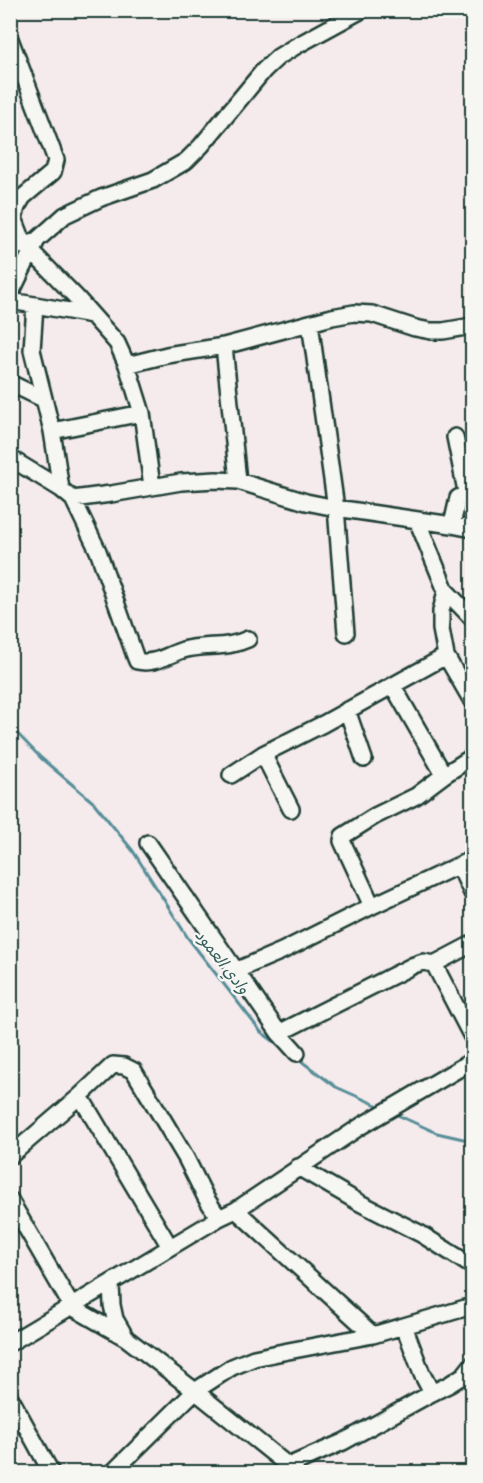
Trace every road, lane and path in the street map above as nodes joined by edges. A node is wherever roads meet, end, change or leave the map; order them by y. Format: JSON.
{"nodes":[{"id":1,"x":362,"y":10,"type":"edge"},
{"id":2,"x":10,"y":39,"type":"edge"},
{"id":3,"x":15,"y":62,"type":"edge"},
{"id":4,"x":26,"y":246,"type":"edge"},
{"id":5,"x":10,"y":295,"type":"edge"},
{"id":6,"x":10,"y":301,"type":"edge"},
{"id":7,"x":35,"y":305,"type":"junction"},
{"id":8,"x":92,"y":315,"type":"junction"},
{"id":9,"x":310,"y":323,"type":"junction"},
{"id":10,"x":472,"y":326,"type":"edge"},
{"id":11,"x":224,"y":346,"type":"junction"},
{"id":12,"x":127,"y":364,"type":"junction"},
{"id":13,"x":10,"y":383,"type":"edge"},
{"id":14,"x":44,"y":399,"type":"junction"},
{"id":15,"x":142,"y":413,"type":"junction"},
{"id":16,"x":52,"y":431,"type":"junction"},
{"id":17,"x":455,"y":437,"type":"dead end"},
{"id":18,"x":10,"y":458,"type":"edge"},
{"id":19,"x":238,"y":481,"type":"junction"},
{"id":20,"x":152,"y":486,"type":"junction"},
{"id":21,"x":67,"y":494,"type":"junction"},
{"id":22,"x":470,"y":496,"type":"edge"},
{"id":23,"x":336,"y":508,"type":"junction"},
{"id":24,"x":417,"y":520,"type":"junction"},
{"id":25,"x":452,"y":525,"type":"junction"},
{"id":26,"x":472,"y":529,"type":"edge"},
{"id":27,"x":446,"y":591,"type":"junction"},
{"id":28,"x":472,"y":618,"type":"edge"},
{"id":29,"x":346,"y":633,"type":"dead end"},
{"id":30,"x":248,"y":639,"type":"dead end"},
{"id":31,"x":446,"y":656,"type":"junction"},
{"id":32,"x":393,"y":686,"type":"junction"},
{"id":33,"x":472,"y":701,"type":"edge"},
{"id":34,"x":347,"y":710,"type":"junction"},
{"id":35,"x":263,"y":753,"type":"junction"},
{"id":36,"x":472,"y":757,"type":"edge"},
{"id":37,"x":364,"y":759,"type":"dead end"},
{"id":38,"x":231,"y":775,"type":"dead end"},
{"id":39,"x":444,"y":775,"type":"junction"},
{"id":40,"x":291,"y":808,"type":"dead end"},
{"id":41,"x":148,"y":843,"type":"dead end"},
{"id":42,"x":466,"y":862,"type":"edge"},
{"id":43,"x":472,"y":892,"type":"edge"},
{"id":44,"x":372,"y":906,"type":"junction"},
{"id":45,"x":472,"y":944,"type":"edge"},
{"id":46,"x":434,"y":964,"type":"junction"},
{"id":47,"x":235,"y":970,"type":"junction"},
{"id":48,"x":279,"y":1033,"type":"junction"},
{"id":49,"x":472,"y":1036,"type":"edge"},
{"id":50,"x":297,"y":1053,"type":"dead end"},
{"id":51,"x":471,"y":1066,"type":"edge"},
{"id":52,"x":80,"y":1096,"type":"junction"},
{"id":53,"x":10,"y":1156,"type":"edge"},
{"id":54,"x":298,"y":1167,"type":"junction"},
{"id":55,"x":10,"y":1200,"type":"edge"},
{"id":56,"x":236,"y":1210,"type":"junction"},
{"id":57,"x":219,"y":1218,"type":"junction"},
{"id":58,"x":170,"y":1247,"type":"junction"},
{"id":59,"x":472,"y":1265,"type":"edge"},
{"id":60,"x":111,"y":1284,"type":"junction"},
{"id":61,"x":472,"y":1306,"type":"edge"},
{"id":62,"x":72,"y":1307,"type":"junction"},
{"id":63,"x":404,"y":1326,"type":"junction"},
{"id":64,"x":373,"y":1335,"type":"junction"},
{"id":65,"x":126,"y":1338,"type":"junction"},
{"id":66,"x":10,"y":1343,"type":"edge"},
{"id":67,"x":472,"y":1365,"type":"edge"},
{"id":68,"x":195,"y":1391,"type":"junction"},
{"id":69,"x":432,"y":1393,"type":"junction"},
{"id":70,"x":10,"y":1397,"type":"edge"},
{"id":71,"x":292,"y":1469,"type":"edge"},
{"id":72,"x":51,"y":1473,"type":"edge"},
{"id":73,"x":113,"y":1473,"type":"edge"}],
"edges":[{"from":1,"to":4,"type":"street"},
{"from":2,"to":3,"type":"street"},
{"from":3,"to":4,"type":"street"},
{"from":4,"to":5,"type":"street"},
{"from":4,"to":8,"type":"street"},
{"from":6,"to":7,"type":"street"},
{"from":7,"to":8,"type":"street"},
{"from":7,"to":14,"type":"street"},
{"from":8,"to":12,"type":"street"},
{"from":9,"to":10,"type":"street"},
{"from":9,"to":11,"type":"street"},
{"from":9,"to":23,"type":"street"},
{"from":11,"to":12,"type":"street"},
{"from":11,"to":19,"type":"street"},
{"from":12,"to":15,"type":"street"},
{"from":13,"to":14,"type":"street"},
{"from":14,"to":16,"type":"street"},
{"from":15,"to":16,"type":"street"},
{"from":15,"to":20,"type":"street"},
{"from":16,"to":21,"type":"street"},
{"from":17,"to":22,"type":"street"},
{"from":18,"to":21,"type":"street"},
{"from":19,"to":20,"type":"street"},
{"from":19,"to":23,"type":"street"},
{"from":20,"to":21,"type":"street"},
{"from":21,"to":30,"type":"street"},
{"from":22,"to":25,"type":"street"},
{"from":23,"to":24,"type":"street"},
{"from":23,"to":29,"type":"street"},
{"from":24,"to":25,"type":"street"},
{"from":24,"to":27,"type":"street"},
{"from":25,"to":26,"type":"street"},
{"from":27,"to":28,"type":"street"},
{"from":27,"to":31,"type":"street"},
{"from":31,"to":32,"type":"street"},
{"from":31,"to":33,"type":"street"},
{"from":32,"to":34,"type":"street"},
{"from":32,"to":39,"type":"street"},
{"from":34,"to":35,"type":"street"},
{"from":34,"to":37,"type":"street"},
{"from":35,"to":38,"type":"street"},
{"from":35,"to":40,"type":"street"},
{"from":36,"to":39,"type":"street"},
{"from":39,"to":44,"type":"street"},
{"from":41,"to":47,"type":"street"},
{"from":42,"to":43,"type":"street"},
{"from":42,"to":44,"type":"street"},
{"from":44,"to":47,"type":"street"},
{"from":45,"to":46,"type":"street"},
{"from":46,"to":48,"type":"street"},
{"from":46,"to":49,"type":"street"},
{"from":47,"to":48,"type":"street"},
{"from":48,"to":50,"type":"street"},
{"from":51,"to":54,"type":"street"},
{"from":52,"to":53,"type":"street"},
{"from":52,"to":57,"type":"street"},
{"from":52,"to":58,"type":"street"},
{"from":54,"to":56,"type":"street"},
{"from":54,"to":59,"type":"street"},
{"from":55,"to":62,"type":"street"},
{"from":56,"to":57,"type":"street"},
{"from":56,"to":64,"type":"street"},
{"from":57,"to":58,"type":"street"},
{"from":58,"to":60,"type":"street"},
{"from":60,"to":62,"type":"street"},
{"from":60,"to":65,"type":"street"},
{"from":61,"to":63,"type":"street"},
{"from":62,"to":65,"type":"street"},
{"from":62,"to":66,"type":"street"},
{"from":63,"to":64,"type":"street"},
{"from":63,"to":69,"type":"street"},
{"from":64,"to":68,"type":"street"},
{"from":65,"to":68,"type":"street"},
{"from":67,"to":69,"type":"street"},
{"from":68,"to":71,"type":"street"},
{"from":68,"to":73,"type":"street"},
{"from":69,"to":71,"type":"street"},
{"from":70,"to":72,"type":"street"}]}
